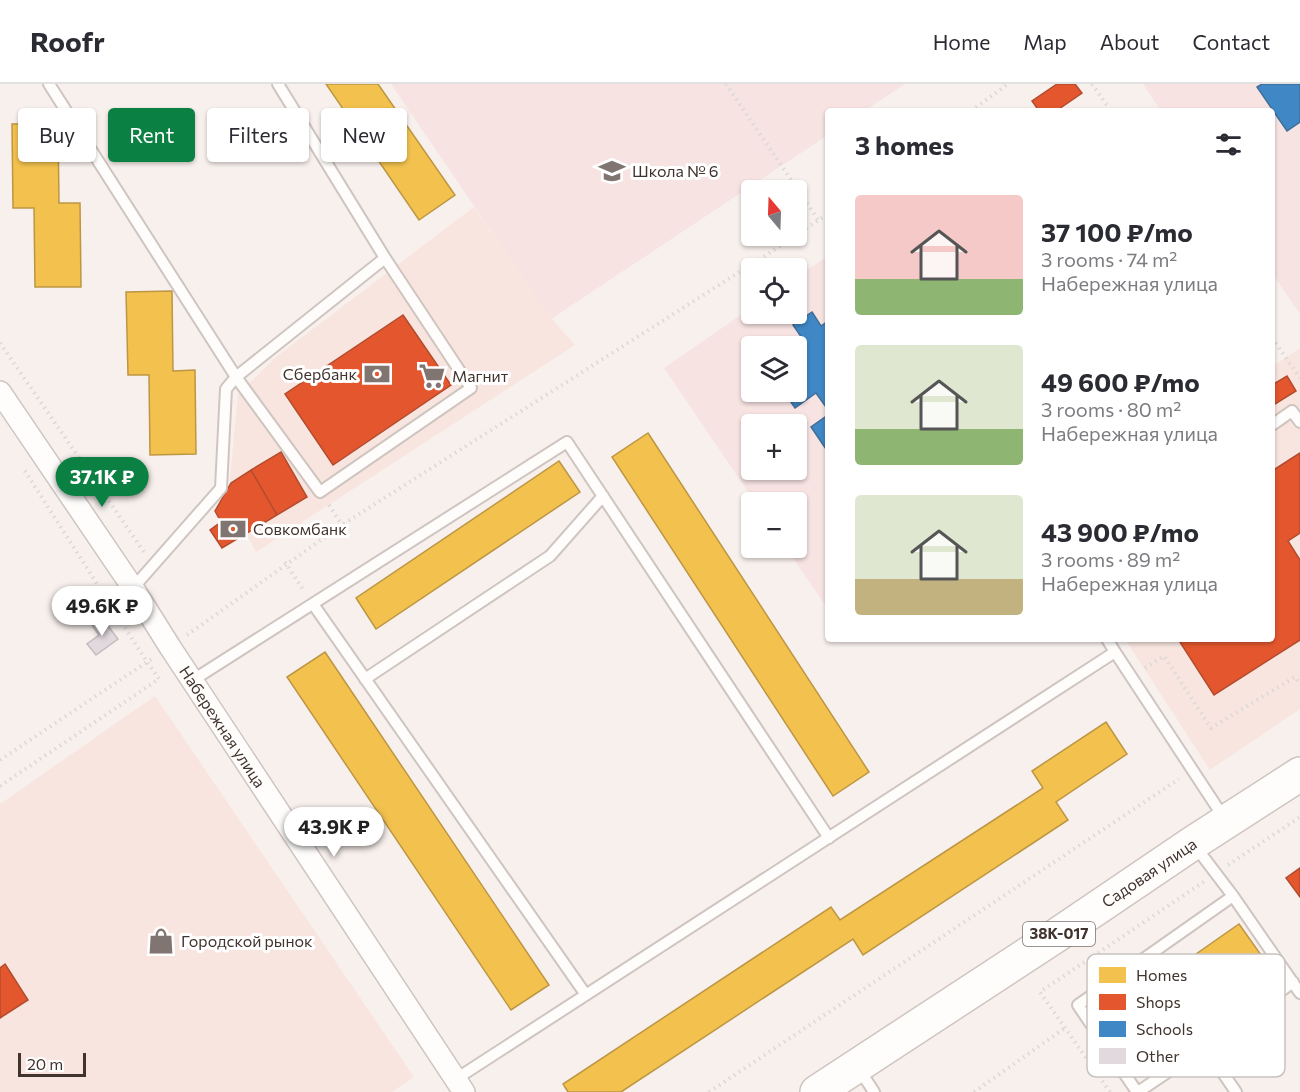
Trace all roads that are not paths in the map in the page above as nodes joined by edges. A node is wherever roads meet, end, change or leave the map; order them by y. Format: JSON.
{"nodes":[{"id":1,"x":50,"y":84,"type":"edge"},
{"id":2,"x":278,"y":84,"type":"edge"},
{"id":3,"x":385,"y":258,"type":"junction"},
{"id":4,"x":236,"y":377,"type":"junction"},
{"id":5,"x":0,"y":392,"type":"edge"},
{"id":6,"x":1275,"y":423,"type":"edge"},
{"id":7,"x":1300,"y":423,"type":"edge"},
{"id":8,"x":603,"y":496,"type":"junction"},
{"id":9,"x":133,"y":588,"type":"junction"},
{"id":10,"x":313,"y":603,"type":"junction"},
{"id":11,"x":1109,"y":642,"type":"edge"},
{"id":12,"x":1115,"y":652,"type":"junction"},
{"id":13,"x":365,"y":679,"type":"junction"},
{"id":14,"x":193,"y":680,"type":"junction"},
{"id":15,"x":1300,"y":774,"type":"edge"},
{"id":16,"x":1226,"y":822,"type":"junction"},
{"id":17,"x":829,"y":838,"type":"junction"},
{"id":18,"x":1193,"y":843,"type":"junction"},
{"id":19,"x":1233,"y":896,"type":"junction"},
{"id":20,"x":1151,"y":954,"type":"edge"},
{"id":21,"x":1273,"y":954,"type":"edge"},
{"id":22,"x":1285,"y":971,"type":"edge"},
{"id":23,"x":1293,"y":982,"type":"junction"},
{"id":24,"x":1285,"y":988,"type":"edge"},
{"id":25,"x":1300,"y":993,"type":"edge"},
{"id":26,"x":586,"y":995,"type":"junction"},
{"id":27,"x":1087,"y":999,"type":"edge"},
{"id":28,"x":1087,"y":1018,"type":"edge"},
{"id":29,"x":1128,"y":1077,"type":"edge"},
{"id":30,"x":1160,"y":1077,"type":"edge"},
{"id":31,"x":1226,"y":1077,"type":"edge"},
{"id":32,"x":866,"y":1079,"type":"edge"},
{"id":33,"x":460,"y":1086,"type":"edge"},
{"id":34,"x":817,"y":1092,"type":"edge"},
{"id":35,"x":1138,"y":1092,"type":"edge"},
{"id":36,"x":1236,"y":1092,"type":"edge"}],
"edges":[{"from":1,"to":4,"type":"lane"},
{"from":2,"to":3,"type":"lane"},
{"from":3,"to":4,"type":"lane"},
{"from":3,"to":4,"type":"lane"},
{"from":4,"to":9,"type":"lane"},
{"from":5,"to":9,"type":"street","name":"Набережная улица"},
{"from":6,"to":7,"type":"lane"},
{"from":8,"to":10,"type":"lane"},
{"from":8,"to":13,"type":"lane"},
{"from":8,"to":17,"type":"lane"},
{"from":9,"to":14,"type":"street","name":"Набережная улица"},
{"from":10,"to":13,"type":"lane"},
{"from":10,"to":14,"type":"lane"},
{"from":11,"to":12,"type":"lane"},
{"from":12,"to":16,"type":"lane"},
{"from":12,"to":17,"type":"lane"},
{"from":13,"to":26,"type":"lane"},
{"from":14,"to":33,"type":"street","name":"Набережная улица"},
{"from":15,"to":16,"type":"main road","name":"Садовая улица","number":"38К-017"},
{"from":16,"to":18,"type":"main road","name":"Садовая улица","number":"38К-017"},
{"from":17,"to":26,"type":"lane"},
{"from":18,"to":19,"type":"lane"},
{"from":18,"to":32,"type":"main road","name":"Садовая улица","number":"38К-017"},
{"from":19,"to":20,"type":"lane"},
{"from":19,"to":21,"type":"lane"},
{"from":22,"to":23,"type":"lane"},
{"from":23,"to":24,"type":"lane"},
{"from":23,"to":25,"type":"lane"},
{"from":26,"to":33,"type":"lane"},
{"from":27,"to":28,"type":"lane"},
{"from":29,"to":35,"type":"lane"},
{"from":30,"to":35,"type":"lane"},
{"from":31,"to":36,"type":"lane"},
{"from":32,"to":34,"type":"main road","name":"Садовая улица","number":"38К-017"}]}
